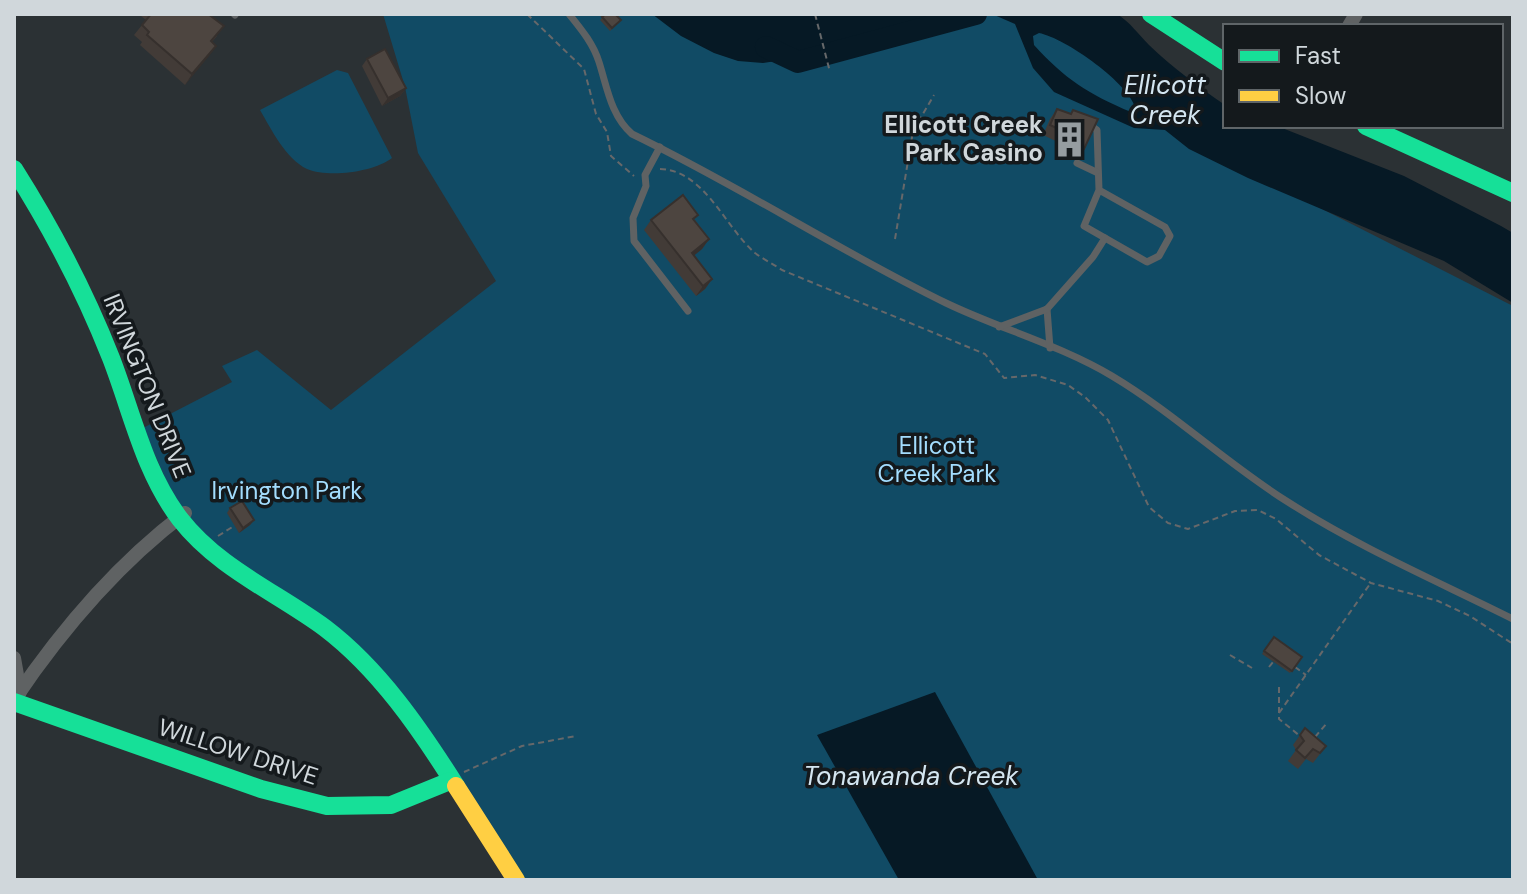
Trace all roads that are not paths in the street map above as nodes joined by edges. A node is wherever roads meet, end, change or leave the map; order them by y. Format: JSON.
{"nodes":[{"id":1,"x":569,"y":14,"type":"edge"},
{"id":2,"x":1151,"y":14,"type":"edge"},
{"id":3,"x":1223,"y":61,"type":"edge"},
{"id":4,"x":1076,"y":117,"type":"edge"},
{"id":5,"x":1370,"y":128,"type":"edge"},
{"id":6,"x":660,"y":147,"type":"junction"},
{"id":7,"x":1077,"y":163,"type":"dead end"},
{"id":8,"x":14,"y":169,"type":"edge"},
{"id":9,"x":1096,"y":172,"type":"junction"},
{"id":10,"x":1099,"y":190,"type":"junction"},
{"id":11,"x":1513,"y":193,"type":"edge"},
{"id":12,"x":1105,"y":238,"type":"junction"},
{"id":13,"x":1047,"y":309,"type":"junction"},
{"id":14,"x":688,"y":311,"type":"dead end"},
{"id":15,"x":999,"y":327,"type":"junction"},
{"id":16,"x":1050,"y":348,"type":"junction"},
{"id":17,"x":182,"y":515,"type":"junction"},
{"id":18,"x":1513,"y":619,"type":"edge"},
{"id":19,"x":14,"y":658,"type":"edge"},
{"id":20,"x":16,"y":698,"type":"edge"},
{"id":21,"x":450,"y":781,"type":"junction"},
{"id":22,"x":516,"y":880,"type":"edge"}],
"edges":[{"from":1,"to":6,"type":"lane"},
{"from":2,"to":3,"type":"street"},
{"from":4,"to":9,"type":"lane"},
{"from":5,"to":11,"type":"street"},
{"from":6,"to":14,"type":"lane"},
{"from":6,"to":15,"type":"lane"},
{"from":7,"to":9,"type":"lane"},
{"from":8,"to":17,"type":"street","name":"IRVINGTON DRIVE"},
{"from":9,"to":10,"type":"lane"},
{"from":10,"to":12,"type":"lane"},
{"from":10,"to":12,"type":"lane"},
{"from":12,"to":13,"type":"lane"},
{"from":13,"to":15,"type":"lane"},
{"from":13,"to":16,"type":"lane"},
{"from":15,"to":16,"type":"lane"},
{"from":16,"to":18,"type":"lane"},
{"from":17,"to":20,"type":"street"},
{"from":17,"to":21,"type":"street","name":"IRVINGTON DRIVE"},
{"from":19,"to":20,"type":"street"},
{"from":20,"to":21,"type":"street","name":"WILLOW DRIVE"},
{"from":21,"to":22,"type":"street","name":"IRVINGTON DRIVE"}]}
